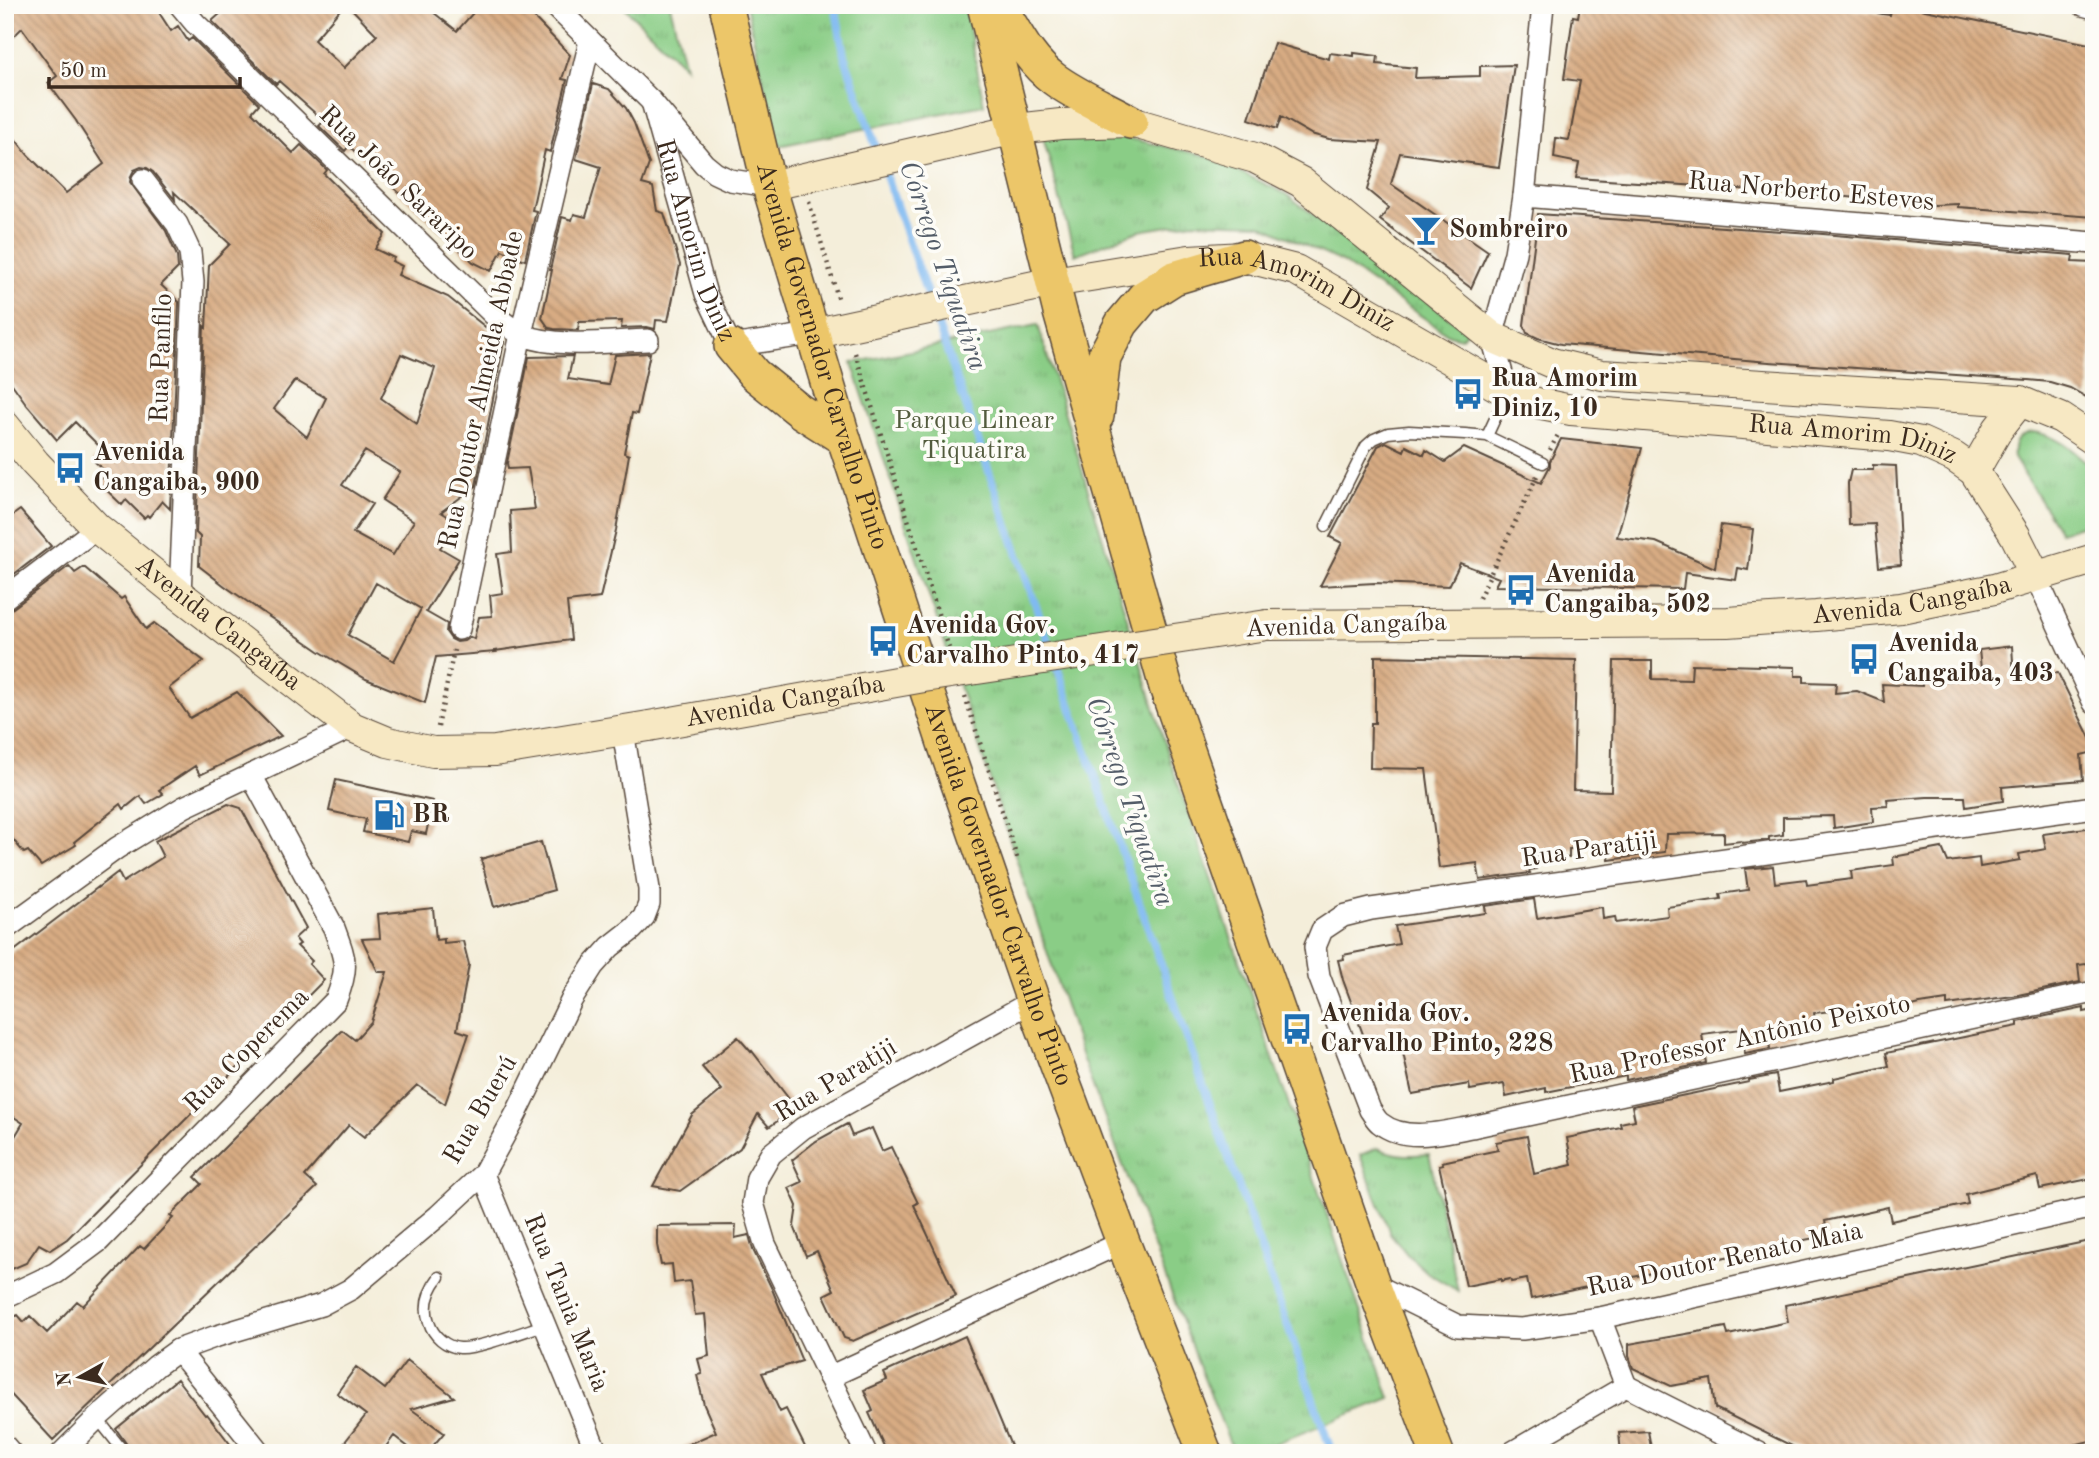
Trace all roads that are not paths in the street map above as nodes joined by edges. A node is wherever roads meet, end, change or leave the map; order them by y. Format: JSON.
{"nodes":[{"id":1,"x":180,"y":5,"type":"edge"},
{"id":2,"x":554,"y":5,"type":"edge"},
{"id":3,"x":726,"y":5,"type":"edge"},
{"id":4,"x":984,"y":5,"type":"edge"},
{"id":5,"x":999,"y":5,"type":"edge"},
{"id":6,"x":1543,"y":5,"type":"edge"},
{"id":7,"x":2083,"y":5,"type":"edge"},
{"id":8,"x":2094,"y":8,"type":"edge"},
{"id":9,"x":590,"y":41,"type":"junction"},
{"id":10,"x":652,"y":102,"type":"junction"},
{"id":11,"x":1130,"y":122,"type":"junction"},
{"id":12,"x":1005,"y":132,"type":"junction"},
{"id":13,"x":144,"y":180,"type":"dead end"},
{"id":14,"x":784,"y":182,"type":"junction"},
{"id":15,"x":1524,"y":196,"type":"junction"},
{"id":16,"x":2094,"y":243,"type":"edge"},
{"id":17,"x":1244,"y":257,"type":"junction"},
{"id":18,"x":1037,"y":286,"type":"junction"},
{"id":19,"x":521,"y":334,"type":"junction"},
{"id":20,"x":813,"y":334,"type":"junction"},
{"id":21,"x":1492,"y":337,"type":"junction"},
{"id":22,"x":648,"y":340,"type":"dead end"},
{"id":23,"x":731,"y":346,"type":"junction"},
{"id":24,"x":1507,"y":393,"type":"junction"},
{"id":25,"x":2020,"y":401,"type":"junction"},
{"id":26,"x":5,"y":426,"type":"edge"},
{"id":27,"x":1096,"y":433,"type":"junction"},
{"id":28,"x":1487,"y":436,"type":"junction"},
{"id":29,"x":844,"y":439,"type":"junction"},
{"id":30,"x":2094,"y":440,"type":"edge"},
{"id":31,"x":1544,"y":463,"type":"road end"},
{"id":32,"x":1974,"y":471,"type":"junction"},
{"id":33,"x":1326,"y":526,"type":"dead end"},
{"id":34,"x":97,"y":528,"type":"junction"},
{"id":35,"x":2094,"y":559,"type":"edge"},
{"id":36,"x":2035,"y":575,"type":"junction"},
{"id":37,"x":180,"y":595,"type":"junction"},
{"id":38,"x":5,"y":598,"type":"edge"},
{"id":39,"x":459,"y":629,"type":"road end"},
{"id":40,"x":2094,"y":703,"type":"edge"},
{"id":41,"x":352,"y":727,"type":"junction"},
{"id":42,"x":636,"y":728,"type":"junction"},
{"id":43,"x":251,"y":775,"type":"junction"},
{"id":44,"x":2094,"y":807,"type":"edge"},
{"id":45,"x":5,"y":929,"type":"edge"},
{"id":46,"x":2094,"y":992,"type":"edge"},
{"id":47,"x":1033,"y":1001,"type":"junction"},
{"id":48,"x":1398,"y":1132,"type":"joint"},
{"id":49,"x":483,"y":1174,"type":"junction"},
{"id":50,"x":2094,"y":1206,"type":"edge"},
{"id":51,"x":1123,"y":1242,"type":"junction"},
{"id":52,"x":439,"y":1277,"type":"dead end"},
{"id":53,"x":1373,"y":1284,"type":"junction"},
{"id":54,"x":5,"y":1297,"type":"edge"},
{"id":55,"x":1600,"y":1318,"type":"junction"},
{"id":56,"x":544,"y":1325,"type":"junction"},
{"id":57,"x":178,"y":1350,"type":"junction"},
{"id":58,"x":829,"y":1377,"type":"junction"},
{"id":59,"x":1626,"y":1386,"type":"junction"},
{"id":60,"x":97,"y":1418,"type":"junction"},
{"id":61,"x":5,"y":1447,"type":"edge"},
{"id":62,"x":11,"y":1453,"type":"edge"},
{"id":63,"x":62,"y":1453,"type":"edge"},
{"id":64,"x":125,"y":1453,"type":"edge"},
{"id":65,"x":260,"y":1453,"type":"edge"},
{"id":66,"x":597,"y":1453,"type":"edge"},
{"id":67,"x":866,"y":1453,"type":"edge"},
{"id":68,"x":1205,"y":1453,"type":"edge"},
{"id":69,"x":1437,"y":1453,"type":"edge"},
{"id":70,"x":1511,"y":1453,"type":"edge"},
{"id":71,"x":1759,"y":1453,"type":"edge"}],
"edges":[{"from":1,"to":19,"type":"street","name":"Rua João Sararipo"},
{"from":2,"to":9,"type":"street","name":"Rua Amorim Diniz"},
{"from":3,"to":14,"type":"main road","name":"Avenida Governador Carvalho Pinto"},
{"from":4,"to":12,"type":"main road"},
{"from":5,"to":11,"type":"main road"},
{"from":6,"to":15,"type":"street"},
{"from":7,"to":8,"type":"street"},
{"from":9,"to":10,"type":"street","name":"Rua Amorim Diniz"},
{"from":9,"to":19,"type":"street","name":"Rua Doutor Almeida Abbade"},
{"from":10,"to":14,"type":"street","name":"Rua Amorim Diniz"},
{"from":10,"to":23,"type":"street","name":"Rua Amorim Diniz"},
{"from":11,"to":12,"type":"street","name":"Rua Amorim Diniz"},
{"from":11,"to":21,"type":"street","name":"Rua Amorim Diniz"},
{"from":12,"to":14,"type":"street","name":"Rua Amorim Diniz"},
{"from":12,"to":18,"type":"main road"},
{"from":13,"to":37,"type":"street","name":"Rua Panfilo"},
{"from":14,"to":20,"type":"main road","name":"Avenida Governador Carvalho Pinto"},
{"from":15,"to":16,"type":"street","name":"Rua Norberto Esteves"},
{"from":15,"to":21,"type":"street"},
{"from":17,"to":18,"type":"street","name":"Rua Amorim Diniz"},
{"from":17,"to":24,"type":"street","name":"Rua Amorim Diniz"},
{"from":17,"to":27,"type":"main road"},
{"from":18,"to":20,"type":"street","name":"Rua Amorim Diniz"},
{"from":18,"to":27,"type":"main road"},
{"from":19,"to":22,"type":"street","name":"Rua João Sararipo"},
{"from":19,"to":39,"type":"street","name":"Rua Doutor Almeida Abbade"},
{"from":20,"to":23,"type":"street","name":"Rua Amorim Diniz"},
{"from":20,"to":29,"type":"main road","name":"Avenida Governador Carvalho Pinto"},
{"from":21,"to":24,"type":"street"},
{"from":21,"to":25,"type":"street","name":"Rua Amorim Diniz"},
{"from":23,"to":29,"type":"main road"},
{"from":24,"to":28,"type":"lane"},
{"from":24,"to":32,"type":"street","name":"Rua Amorim Diniz"},
{"from":25,"to":30,"type":"street","name":"Rua Amorim Diniz"},
{"from":25,"to":32,"type":"street"},
{"from":26,"to":34,"type":"street","name":"Avenida Cangaíba"},
{"from":27,"to":53,"type":"main road"},
{"from":28,"to":31,"type":"lane"},
{"from":28,"to":33,"type":"lane"},
{"from":29,"to":47,"type":"main road","name":"Avenida Governador Carvalho Pinto"},
{"from":32,"to":36,"type":"street","name":"Rua Amorim Diniz"},
{"from":34,"to":37,"type":"street","name":"Avenida Cangaíba"},
{"from":34,"to":38,"type":"street"},
{"from":35,"to":36,"type":"street","name":"Avenida Cangaíba"},
{"from":36,"to":40,"type":"street"},
{"from":36,"to":42,"type":"street","name":"Avenida Cangaíba","bridge":true},
{"from":37,"to":41,"type":"street","name":"Avenida Cangaíba"},
{"from":41,"to":42,"type":"street","name":"Avenida Cangaíba"},
{"from":41,"to":43,"type":"street"},
{"from":42,"to":49,"type":"street","name":"Rua Buerú"},
{"from":43,"to":45,"type":"street"},
{"from":43,"to":54,"type":"street","name":"Rua Coperema"},
{"from":44,"to":48,"type":"street","name":"Rua Paratiji"},
{"from":46,"to":48,"type":"street","name":"Rua Professor Antônio Peixoto"},
{"from":47,"to":51,"type":"main road","name":"Avenida Governador Carvalho Pinto"},
{"from":47,"to":58,"type":"street","name":"Rua Paratiji"},
{"from":49,"to":56,"type":"street","name":"Rua Tania Maria"},
{"from":49,"to":57,"type":"street","name":"Rua Buerú"},
{"from":50,"to":55,"type":"street","name":"Rua Doutor Renato Maia"},
{"from":51,"to":58,"type":"street"},
{"from":51,"to":68,"type":"main road","name":"Avenida Governador Carvalho Pinto"},
{"from":52,"to":56,"type":"lane"},
{"from":53,"to":55,"type":"street","name":"Rua Doutor Renato Maia"},
{"from":53,"to":69,"type":"main road"},
{"from":55,"to":59,"type":"street"},
{"from":56,"to":66,"type":"street","name":"Rua Tania Maria"},
{"from":57,"to":60,"type":"street","name":"Rua Buerú"},
{"from":57,"to":65,"type":"street"},
{"from":58,"to":67,"type":"street","name":"Rua Paratiji"},
{"from":59,"to":70,"type":"street"},
{"from":59,"to":71,"type":"street"},
{"from":60,"to":63,"type":"street","name":"Rua Buerú"},
{"from":60,"to":64,"type":"lane"},
{"from":61,"to":62,"type":"street"}]}
